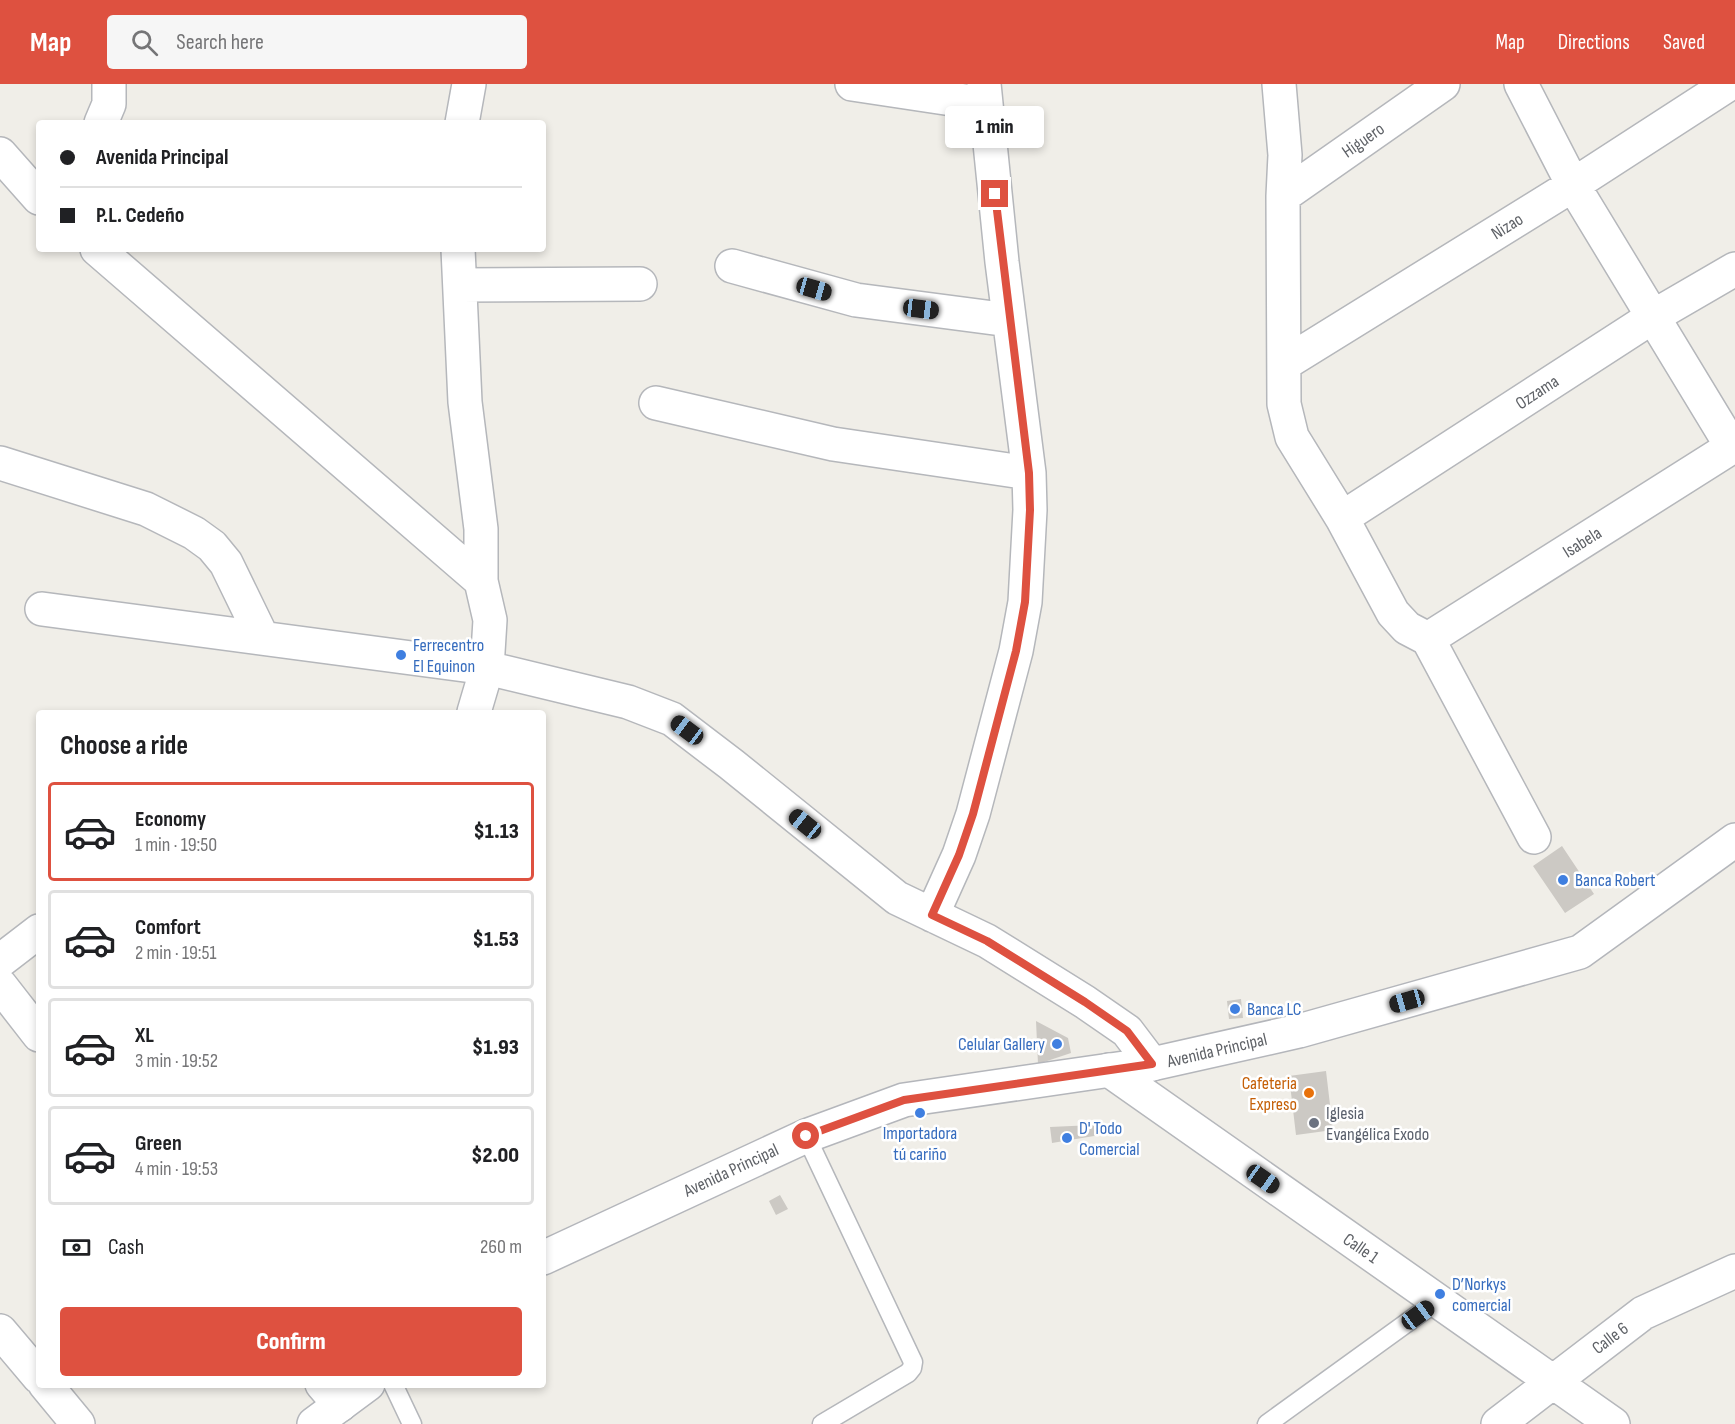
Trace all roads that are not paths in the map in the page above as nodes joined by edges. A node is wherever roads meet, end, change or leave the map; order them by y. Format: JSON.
{"nodes":[{"id":1,"x":109,"y":84,"type":"edge"},
{"id":2,"x":469,"y":84,"type":"edge"},
{"id":3,"x":852,"y":84,"type":"edge"},
{"id":4,"x":1279,"y":84,"type":"edge"},
{"id":5,"x":1443,"y":84,"type":"edge"},
{"id":6,"x":1521,"y":84,"type":"edge"},
{"id":7,"x":1729,"y":84,"type":"edge"},
{"id":8,"x":984,"y":94,"type":"edge"},
{"id":9,"x":102,"y":120,"type":"edge"},
{"id":10,"x":463,"y":120,"type":"edge"},
{"id":11,"x":0,"y":154,"type":"edge"},
{"id":12,"x":1573,"y":185,"type":"junction"},
{"id":13,"x":36,"y":195,"type":"edge"},
{"id":14,"x":1283,"y":196,"type":"junction"},
{"id":15,"x":101,"y":252,"type":"edge"},
{"id":16,"x":458,"y":252,"type":"edge"},
{"id":17,"x":732,"y":266,"type":"dead end"},
{"id":18,"x":1735,"y":269,"type":"edge"},
{"id":19,"x":640,"y":284,"type":"dead end"},
{"id":20,"x":460,"y":285,"type":"junction"},
{"id":21,"x":1654,"y":316,"type":"junction"},
{"id":22,"x":1010,"y":320,"type":"junction"},
{"id":23,"x":1284,"y":364,"type":"junction"},
{"id":24,"x":656,"y":403,"type":"dead end"},
{"id":25,"x":1733,"y":446,"type":"edge"},
{"id":26,"x":0,"y":463,"type":"edge"},
{"id":27,"x":1029,"y":473,"type":"junction"},
{"id":28,"x":1342,"y":518,"type":"junction"},
{"id":29,"x":482,"y":581,"type":"junction"},
{"id":30,"x":42,"y":609,"type":"dead end"},
{"id":31,"x":262,"y":637,"type":"junction"},
{"id":32,"x":1428,"y":639,"type":"junction"},
{"id":33,"x":488,"y":668,"type":"junction"},
{"id":34,"x":475,"y":710,"type":"edge"},
{"id":35,"x":1534,"y":837,"type":"dead end"},
{"id":36,"x":1735,"y":840,"type":"edge"},
{"id":37,"x":932,"y":915,"type":"junction"},
{"id":38,"x":36,"y":933,"type":"edge"},
{"id":39,"x":0,"y":961,"type":"edge"},
{"id":40,"x":0,"y":985,"type":"edge"},
{"id":41,"x":36,"y":1031,"type":"edge"},
{"id":42,"x":1152,"y":1064,"type":"junction"},
{"id":43,"x":1109,"y":1070,"type":"junction"},
{"id":44,"x":806,"y":1136,"type":"junction"},
{"id":45,"x":546,"y":1252,"type":"edge"},
{"id":46,"x":1735,"y":1271,"type":"edge"},
{"id":47,"x":1437,"y":1301,"type":"junction"},
{"id":48,"x":0,"y":1331,"type":"edge"},
{"id":49,"x":36,"y":1373,"type":"edge"},
{"id":50,"x":1552,"y":1381,"type":"junction"},
{"id":51,"x":48,"y":1388,"type":"edge"},
{"id":52,"x":355,"y":1388,"type":"edge"},
{"id":53,"x":395,"y":1388,"type":"edge"},
{"id":54,"x":331,"y":1395,"type":"edge"},
{"id":55,"x":78,"y":1424,"type":"edge"},
{"id":56,"x":314,"y":1424,"type":"edge"},
{"id":57,"x":412,"y":1424,"type":"edge"},
{"id":58,"x":822,"y":1424,"type":"edge"},
{"id":59,"x":1267,"y":1424,"type":"edge"},
{"id":60,"x":1498,"y":1424,"type":"edge"},
{"id":61,"x":1613,"y":1424,"type":"edge"}],
"edges":[{"from":1,"to":9,"type":"street"},
{"from":2,"to":10,"type":"street"},
{"from":3,"to":8,"type":"street"},
{"from":4,"to":14,"type":"street"},
{"from":5,"to":14,"type":"street","name":"Higuero"},
{"from":6,"to":12,"type":"street"},
{"from":7,"to":12,"type":"street","name":"Nizao"},
{"from":8,"to":22,"type":"street"},
{"from":11,"to":13,"type":"street"},
{"from":12,"to":21,"type":"street"},
{"from":12,"to":23,"type":"street","name":"Nizao"},
{"from":14,"to":23,"type":"street"},
{"from":15,"to":29,"type":"street"},
{"from":16,"to":20,"type":"street"},
{"from":17,"to":22,"type":"street"},
{"from":18,"to":21,"type":"street","name":"Ozzama"},
{"from":19,"to":20,"type":"street"},
{"from":20,"to":29,"type":"street"},
{"from":21,"to":25,"type":"street"},
{"from":21,"to":28,"type":"street","name":"Ozzama"},
{"from":22,"to":27,"type":"street"},
{"from":23,"to":28,"type":"street"},
{"from":24,"to":27,"type":"street"},
{"from":25,"to":32,"type":"street","name":"Isabela"},
{"from":26,"to":31,"type":"street"},
{"from":27,"to":37,"type":"street"},
{"from":28,"to":32,"type":"street"},
{"from":29,"to":33,"type":"street"},
{"from":30,"to":31,"type":"street"},
{"from":31,"to":33,"type":"street"},
{"from":32,"to":35,"type":"street"},
{"from":33,"to":34,"type":"street"},
{"from":33,"to":37,"type":"street"},
{"from":36,"to":42,"type":"street","name":"Avenida Principal"},
{"from":37,"to":42,"type":"street"},
{"from":38,"to":39,"type":"street"},
{"from":40,"to":41,"type":"street"},
{"from":42,"to":43,"type":"street","name":"Avenida Principal"},
{"from":43,"to":44,"type":"street","name":"Avenida Principal"},
{"from":43,"to":47,"type":"street","name":"Calle 1"},
{"from":44,"to":45,"type":"street","name":"Avenida Principal"},
{"from":44,"to":58,"type":"lane"},
{"from":46,"to":50,"type":"street","name":"Calle 6"},
{"from":47,"to":50,"type":"street","name":"Calle 1"},
{"from":47,"to":59,"type":"lane"},
{"from":48,"to":49,"type":"street"},
{"from":50,"to":60,"type":"street","name":"Calle 6"},
{"from":50,"to":61,"type":"street","name":"Calle 1"},
{"from":51,"to":55,"type":"street"},
{"from":52,"to":54,"type":"street"},
{"from":53,"to":57,"type":"lane"},
{"from":54,"to":56,"type":"street"}]}
